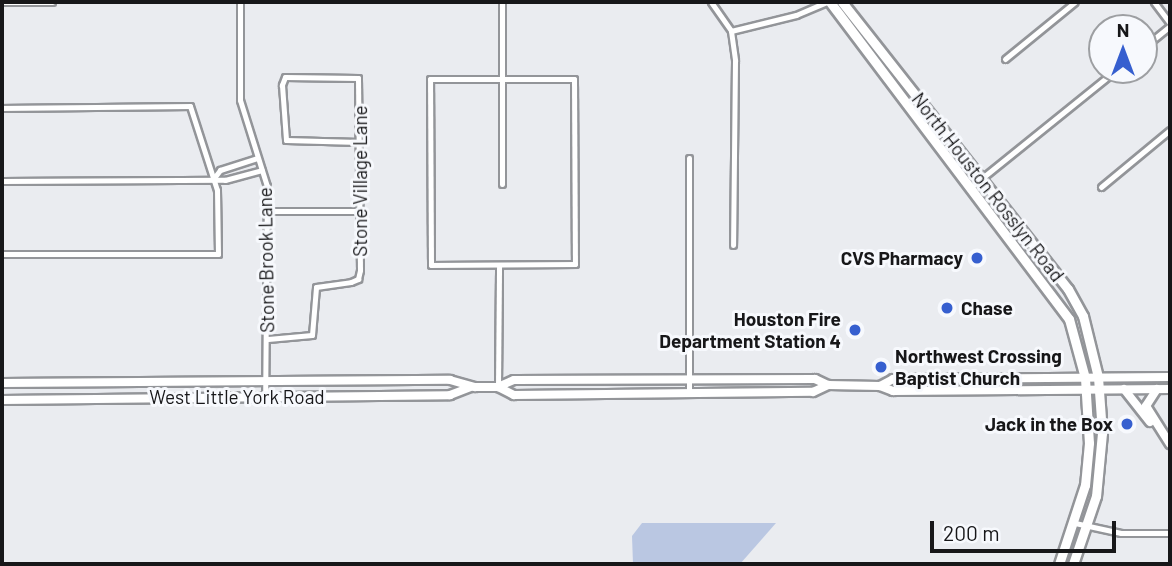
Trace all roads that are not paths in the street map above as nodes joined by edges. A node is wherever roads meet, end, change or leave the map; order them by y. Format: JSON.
{"nodes":[{"id":1,"x":2,"y":2,"type":"edge"},
{"id":2,"x":52,"y":2,"type":"edge"},
{"id":3,"x":240,"y":2,"type":"edge"},
{"id":4,"x":502,"y":2,"type":"edge"},
{"id":5,"x":711,"y":2,"type":"edge"},
{"id":6,"x":828,"y":2,"type":"edge"},
{"id":7,"x":842,"y":2,"type":"edge"},
{"id":8,"x":1075,"y":2,"type":"edge"},
{"id":9,"x":1154,"y":2,"type":"edge"},
{"id":10,"x":1170,"y":25,"type":"edge"},
{"id":11,"x":731,"y":31,"type":"junction"},
{"id":12,"x":1005,"y":59,"type":"dead end"},
{"id":13,"x":502,"y":78,"type":"junction"},
{"id":14,"x":1099,"y":84,"type":"edge"},
{"id":15,"x":915,"y":95,"type":"junction"},
{"id":16,"x":906,"y":102,"type":"junction"},
{"id":17,"x":2,"y":108,"type":"edge"},
{"id":18,"x":1170,"y":130,"type":"edge"},
{"id":19,"x":359,"y":142,"type":"junction"},
{"id":20,"x":256,"y":158,"type":"junction"},
{"id":21,"x":689,"y":158,"type":"dead end"},
{"id":22,"x":262,"y":170,"type":"junction"},
{"id":23,"x":214,"y":178,"type":"junction"},
{"id":24,"x":982,"y":179,"type":"junction"},
{"id":25,"x":2,"y":181,"type":"edge"},
{"id":26,"x":502,"y":184,"type":"dead end"},
{"id":27,"x":971,"y":187,"type":"junction"},
{"id":28,"x":1101,"y":187,"type":"dead end"},
{"id":29,"x":267,"y":211,"type":"junction"},
{"id":30,"x":360,"y":211,"type":"junction"},
{"id":31,"x":733,"y":244,"type":"dead end"},
{"id":32,"x":2,"y":254,"type":"edge"},
{"id":33,"x":499,"y":266,"type":"junction"},
{"id":34,"x":1068,"y":289,"type":"junction"},
{"id":35,"x":1055,"y":298,"type":"junction"},
{"id":36,"x":268,"y":338,"type":"junction"},
{"id":37,"x":1098,"y":377,"type":"junction"},
{"id":38,"x":1170,"y":377,"type":"edge"},
{"id":39,"x":929,"y":378,"type":"junction"},
{"id":40,"x":1085,"y":378,"type":"junction"},
{"id":41,"x":689,"y":379,"type":"junction"},
{"id":42,"x":578,"y":380,"type":"junction"},
{"id":43,"x":266,"y":381,"type":"junction"},
{"id":44,"x":135,"y":382,"type":"junction"},
{"id":45,"x":2,"y":383,"type":"edge"},
{"id":46,"x":19,"y":383,"type":"junction"},
{"id":47,"x":828,"y":385,"type":"junction"},
{"id":48,"x":880,"y":386,"type":"junction"},
{"id":49,"x":471,"y":387,"type":"junction"},
{"id":50,"x":498,"y":387,"type":"junction"},
{"id":51,"x":1124,"y":389,"type":"junction"},
{"id":52,"x":1157,"y":389,"type":"junction"},
{"id":53,"x":1170,"y":389,"type":"edge"},
{"id":54,"x":1086,"y":390,"type":"junction"},
{"id":55,"x":1100,"y":390,"type":"junction"},
{"id":56,"x":930,"y":392,"type":"junction"},
{"id":57,"x":689,"y":393,"type":"junction"},
{"id":58,"x":579,"y":394,"type":"junction"},
{"id":59,"x":265,"y":396,"type":"junction"},
{"id":60,"x":136,"y":398,"type":"junction"},
{"id":61,"x":20,"y":399,"type":"junction"},
{"id":62,"x":2,"y":400,"type":"edge"},
{"id":63,"x":1155,"y":425,"type":"junction"},
{"id":64,"x":1170,"y":444,"type":"edge"},
{"id":65,"x":1075,"y":523,"type":"junction"},
{"id":66,"x":1088,"y":527,"type":"junction"},
{"id":67,"x":1170,"y":533,"type":"edge"},
{"id":68,"x":1059,"y":564,"type":"edge"},
{"id":69,"x":1073,"y":564,"type":"edge"}],
"edges":[{"from":1,"to":2,"type":"street"},
{"from":3,"to":20,"type":"street","name":"Stone Brook Lane"},
{"from":4,"to":13,"type":"street"},
{"from":5,"to":11,"type":"street"},
{"from":6,"to":11,"type":"street"},
{"from":6,"to":16,"type":"main road","name":"North Houston Rosslyn Road"},
{"from":7,"to":15,"type":"main road","name":"North Houston Rosslyn Road"},
{"from":8,"to":12,"type":"street"},
{"from":9,"to":10,"type":"street"},
{"from":11,"to":31,"type":"street"},
{"from":13,"to":26,"type":"street"},
{"from":13,"to":33,"type":"street"},
{"from":13,"to":33,"type":"street"},
{"from":14,"to":24,"type":"street"},
{"from":15,"to":16,"type":"main road"},
{"from":15,"to":24,"type":"main road","name":"North Houston Rosslyn Road"},
{"from":16,"to":27,"type":"main road","name":"North Houston Rosslyn Road"},
{"from":17,"to":23,"type":"street"},
{"from":18,"to":28,"type":"street"},
{"from":19,"to":19,"type":"street","name":"Stone Village Lane"},
{"from":19,"to":30,"type":"street","name":"Stone Village Lane"},
{"from":20,"to":22,"type":"street","name":"Stone Brook Lane"},
{"from":20,"to":23,"type":"street"},
{"from":21,"to":41,"type":"street"},
{"from":22,"to":23,"type":"street"},
{"from":22,"to":29,"type":"street","name":"Stone Brook Lane"},
{"from":23,"to":25,"type":"street"},
{"from":23,"to":32,"type":"street"},
{"from":24,"to":27,"type":"street"},
{"from":24,"to":34,"type":"main road","name":"North Houston Rosslyn Road"},
{"from":27,"to":35,"type":"main road","name":"North Houston Rosslyn Road"},
{"from":29,"to":30,"type":"street"},
{"from":29,"to":36,"type":"street","name":"Stone Brook Lane"},
{"from":30,"to":36,"type":"street","name":"Stone Village Lane"},
{"from":33,"to":50,"type":"street"},
{"from":34,"to":35,"type":"main road"},
{"from":34,"to":37,"type":"main road","name":"North Houston Rosslyn Road"},
{"from":35,"to":40,"type":"main road","name":"North Houston Rosslyn Road"},
{"from":36,"to":43,"type":"street","name":"Stone Brook Lane"},
{"from":37,"to":38,"type":"main road","name":"West Little York Road"},
{"from":37,"to":40,"type":"main road","name":"West Little York Road"},
{"from":37,"to":55,"type":"main road","name":"North Houston Rosslyn Road"},
{"from":39,"to":40,"type":"main road","name":"West Little York Road"},
{"from":39,"to":48,"type":"main road","name":"West Little York Road"},
{"from":39,"to":56,"type":"main road"},
{"from":40,"to":54,"type":"main road","name":"North Houston Rosslyn Road"},
{"from":41,"to":42,"type":"main road","name":"West Little York Road"},
{"from":41,"to":47,"type":"main road","name":"West Little York Road"},
{"from":41,"to":57,"type":"street"},
{"from":42,"to":50,"type":"main road","name":"West Little York Road"},
{"from":42,"to":58,"type":"main road"},
{"from":43,"to":44,"type":"main road","name":"West Little York Road"},
{"from":43,"to":49,"type":"main road","name":"West Little York Road"},
{"from":43,"to":59,"type":"street","name":"Stone Brook Lane"},
{"from":44,"to":46,"type":"main road","name":"West Little York Road"},
{"from":44,"to":60,"type":"main road"},
{"from":45,"to":46,"type":"main road","name":"West Little York Road"},
{"from":46,"to":61,"type":"main road"},
{"from":47,"to":48,"type":"main road","name":"West Little York Road"},
{"from":47,"to":57,"type":"main road","name":"West Little York Road"},
{"from":48,"to":56,"type":"main road","name":"West Little York Road"},
{"from":49,"to":50,"type":"main road","name":"West Little York Road"},
{"from":49,"to":59,"type":"main road","name":"West Little York Road"},
{"from":50,"to":58,"type":"main road","name":"West Little York Road"},
{"from":51,"to":52,"type":"main road","name":"West Little York Road"},
{"from":51,"to":55,"type":"main road","name":"West Little York Road"},
{"from":51,"to":63,"type":"main road"},
{"from":52,"to":53,"type":"main road","name":"West Little York Road"},
{"from":52,"to":63,"type":"main road"},
{"from":54,"to":55,"type":"main road","name":"West Little York Road"},
{"from":54,"to":56,"type":"main road","name":"West Little York Road"},
{"from":54,"to":65,"type":"main road","name":"North Houston Rosslyn Road"},
{"from":55,"to":66,"type":"main road","name":"North Houston Rosslyn Road"},
{"from":57,"to":58,"type":"main road","name":"West Little York Road"},
{"from":59,"to":60,"type":"main road","name":"West Little York Road"},
{"from":60,"to":61,"type":"main road","name":"West Little York Road"},
{"from":61,"to":62,"type":"main road","name":"West Little York Road"},
{"from":63,"to":64,"type":"main road"},
{"from":65,"to":66,"type":"street"},
{"from":65,"to":68,"type":"main road","name":"North Houston Rosslyn Road"},
{"from":66,"to":67,"type":"street"},
{"from":66,"to":69,"type":"main road","name":"North Houston Rosslyn Road"}]}
